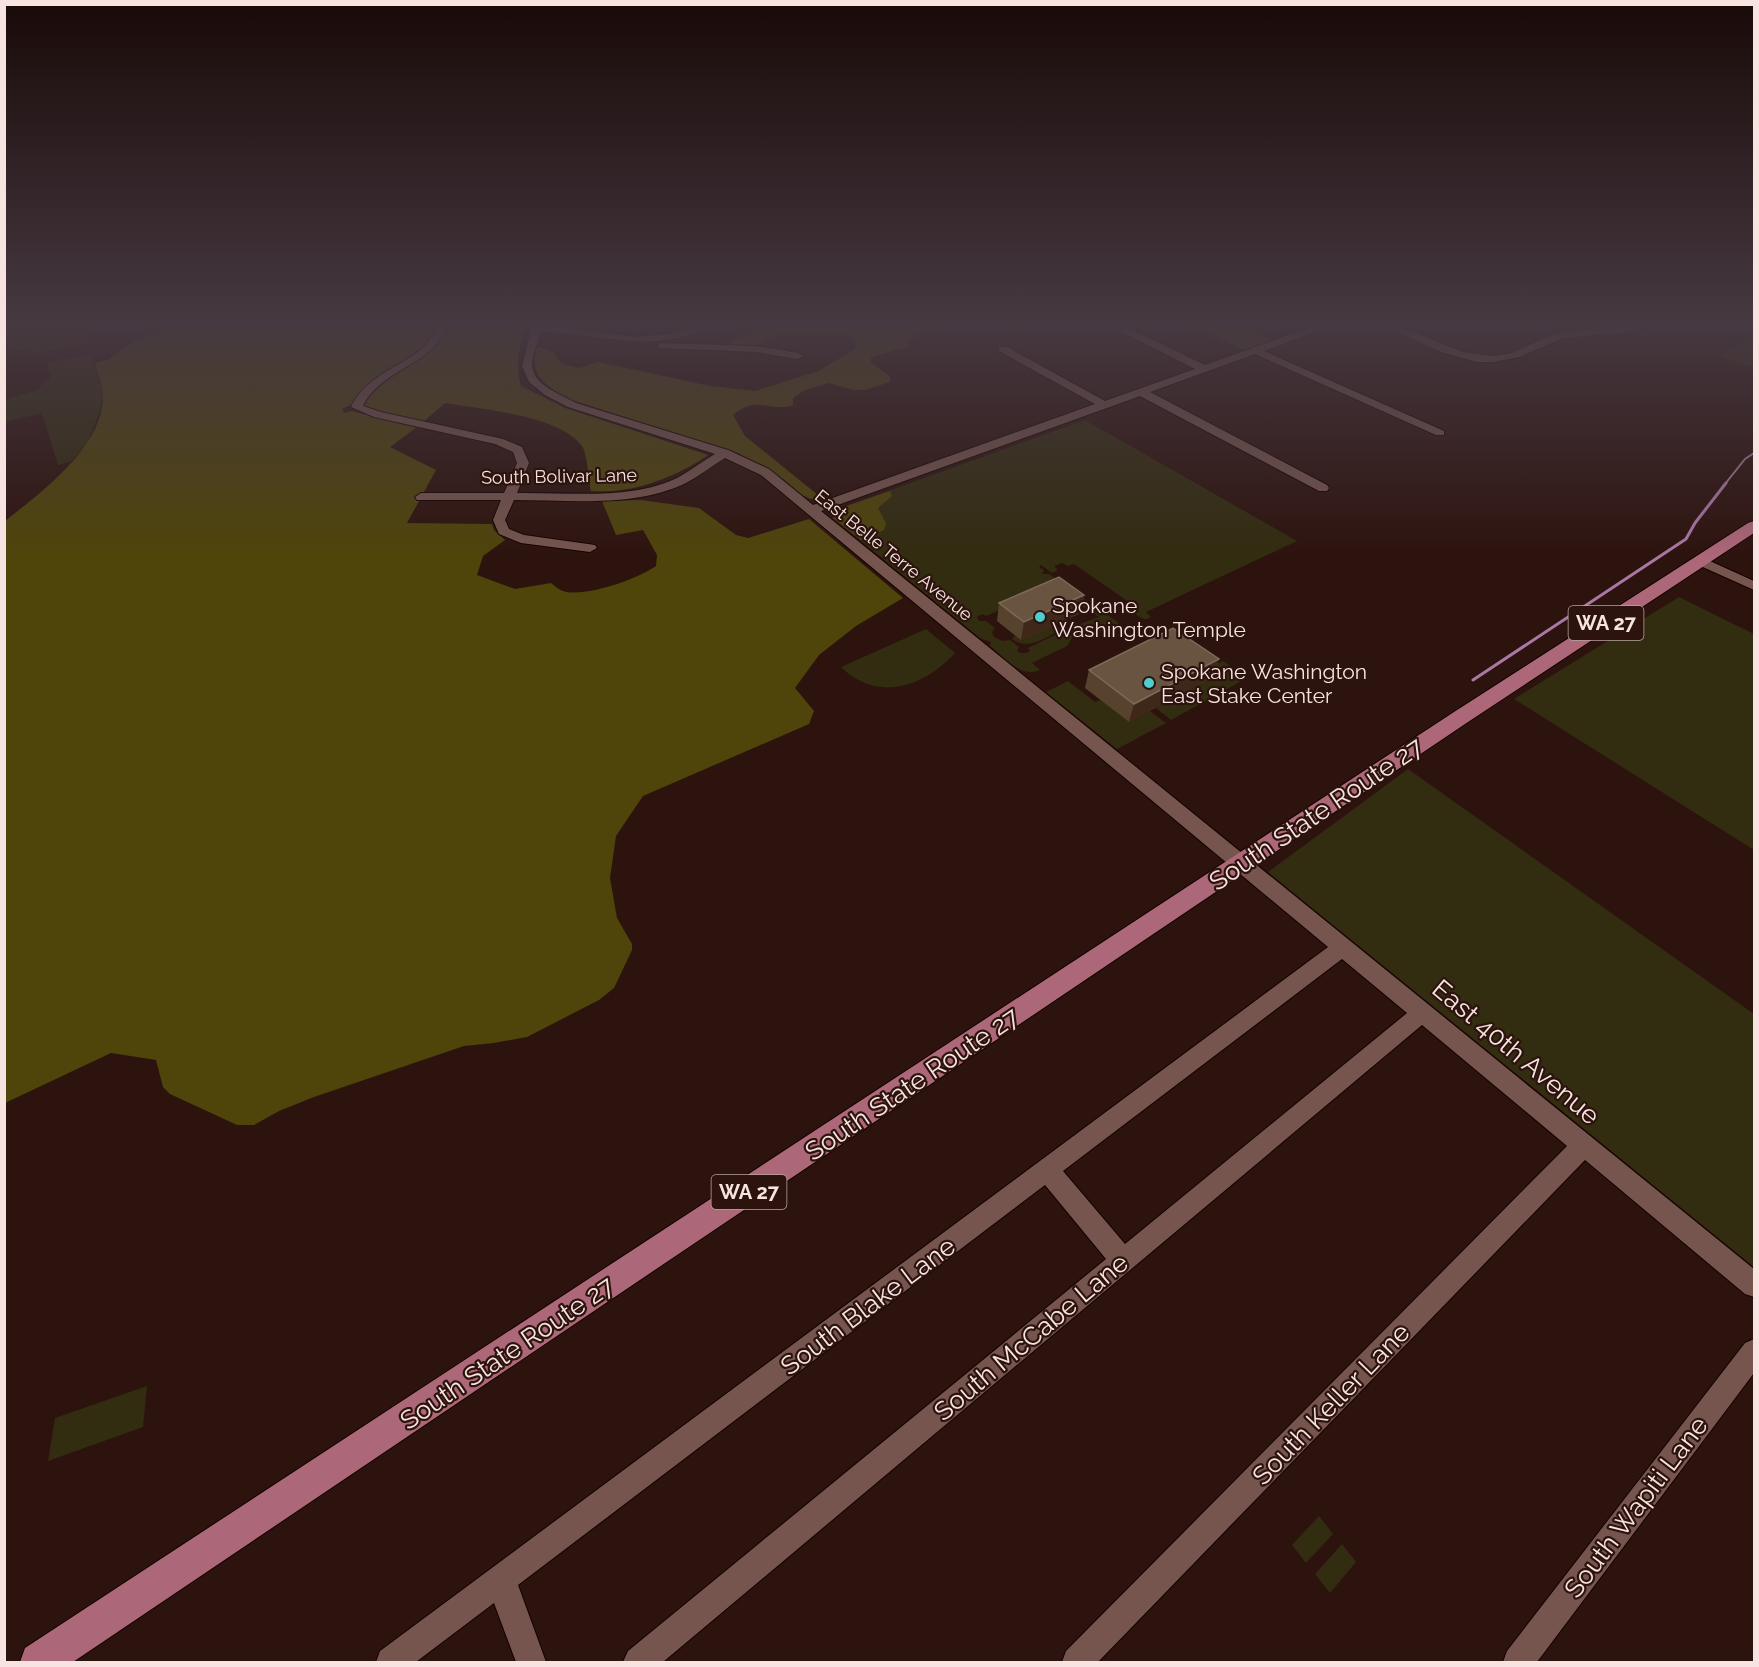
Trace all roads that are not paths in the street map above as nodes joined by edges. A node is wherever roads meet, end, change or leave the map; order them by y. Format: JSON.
{"nodes":[{"id":1,"x":361,"y":401,"type":"edge"},
{"id":2,"x":564,"y":401,"type":"edge"},
{"id":3,"x":1096,"y":401,"type":"edge"},
{"id":4,"x":1116,"y":401,"type":"edge"},
{"id":5,"x":1158,"y":401,"type":"edge"},
{"id":6,"x":1368,"y":401,"type":"edge"},
{"id":7,"x":1104,"y":405,"type":"junction"},
{"id":8,"x":1440,"y":433,"type":"dead end"},
{"id":9,"x":724,"y":453,"type":"junction"},
{"id":10,"x":1323,"y":488,"type":"dead end"},
{"id":11,"x":509,"y":496,"type":"junction"},
{"id":12,"x":421,"y":497,"type":"dead end"},
{"id":13,"x":812,"y":510,"type":"junction"},
{"id":14,"x":1755,"y":526,"type":"edge"},
{"id":15,"x":590,"y":548,"type":"dead end"},
{"id":16,"x":1701,"y":561,"type":"junction"},
{"id":17,"x":1755,"y":586,"type":"edge"},
{"id":18,"x":1240,"y":864,"type":"junction"},
{"id":19,"x":1343,"y":947,"type":"junction"},
{"id":20,"x":1424,"y":1012,"type":"junction"},
{"id":21,"x":1584,"y":1145,"type":"junction"},
{"id":22,"x":1048,"y":1171,"type":"junction"},
{"id":23,"x":1124,"y":1260,"type":"junction"},
{"id":24,"x":1755,"y":1285,"type":"edge"},
{"id":25,"x":1755,"y":1352,"type":"edge"},
{"id":26,"x":501,"y":1581,"type":"junction"},
{"id":27,"x":39,"y":1662,"type":"edge"},
{"id":28,"x":392,"y":1662,"type":"edge"},
{"id":29,"x":531,"y":1662,"type":"edge"},
{"id":30,"x":639,"y":1662,"type":"edge"},
{"id":31,"x":1077,"y":1662,"type":"edge"},
{"id":32,"x":1518,"y":1662,"type":"edge"}],
"edges":[{"from":1,"to":11,"type":"street"},
{"from":2,"to":9,"type":"street","name":"East Belle Terre Avenue"},
{"from":3,"to":7,"type":"street"},
{"from":4,"to":7,"type":"street"},
{"from":5,"to":10,"type":"street"},
{"from":6,"to":8,"type":"street"},
{"from":7,"to":13,"type":"street"},
{"from":9,"to":11,"type":"street","name":"South Bolivar Lane"},
{"from":9,"to":13,"type":"street","name":"East Belle Terre Avenue"},
{"from":11,"to":12,"type":"street","name":"South Bolivar Lane"},
{"from":11,"to":15,"type":"street"},
{"from":13,"to":18,"type":"street","name":"East Belle Terre Avenue"},
{"from":14,"to":16,"type":"main road","name":"South State Route 27","number":"WA 27"},
{"from":16,"to":17,"type":"street"},
{"from":16,"to":18,"type":"main road","name":"South State Route 27","number":"WA 27"},
{"from":18,"to":19,"type":"street","name":"East 40th Avenue"},
{"from":18,"to":27,"type":"main road","name":"South State Route 27","number":"WA 27"},
{"from":19,"to":20,"type":"street","name":"East 40th Avenue"},
{"from":19,"to":22,"type":"street","name":"South Blake Lane"},
{"from":20,"to":21,"type":"street","name":"East 40th Avenue"},
{"from":20,"to":23,"type":"street","name":"South McCabe Lane"},
{"from":21,"to":24,"type":"street","name":"East 40th Avenue"},
{"from":21,"to":31,"type":"street","name":"South Keller Lane"},
{"from":22,"to":23,"type":"street"},
{"from":22,"to":26,"type":"street","name":"South Blake Lane"},
{"from":23,"to":30,"type":"street","name":"South McCabe Lane"},
{"from":25,"to":32,"type":"street","name":"South Wapiti Lane"},
{"from":26,"to":28,"type":"street","name":"South Blake Lane"},
{"from":26,"to":29,"type":"street"}]}
